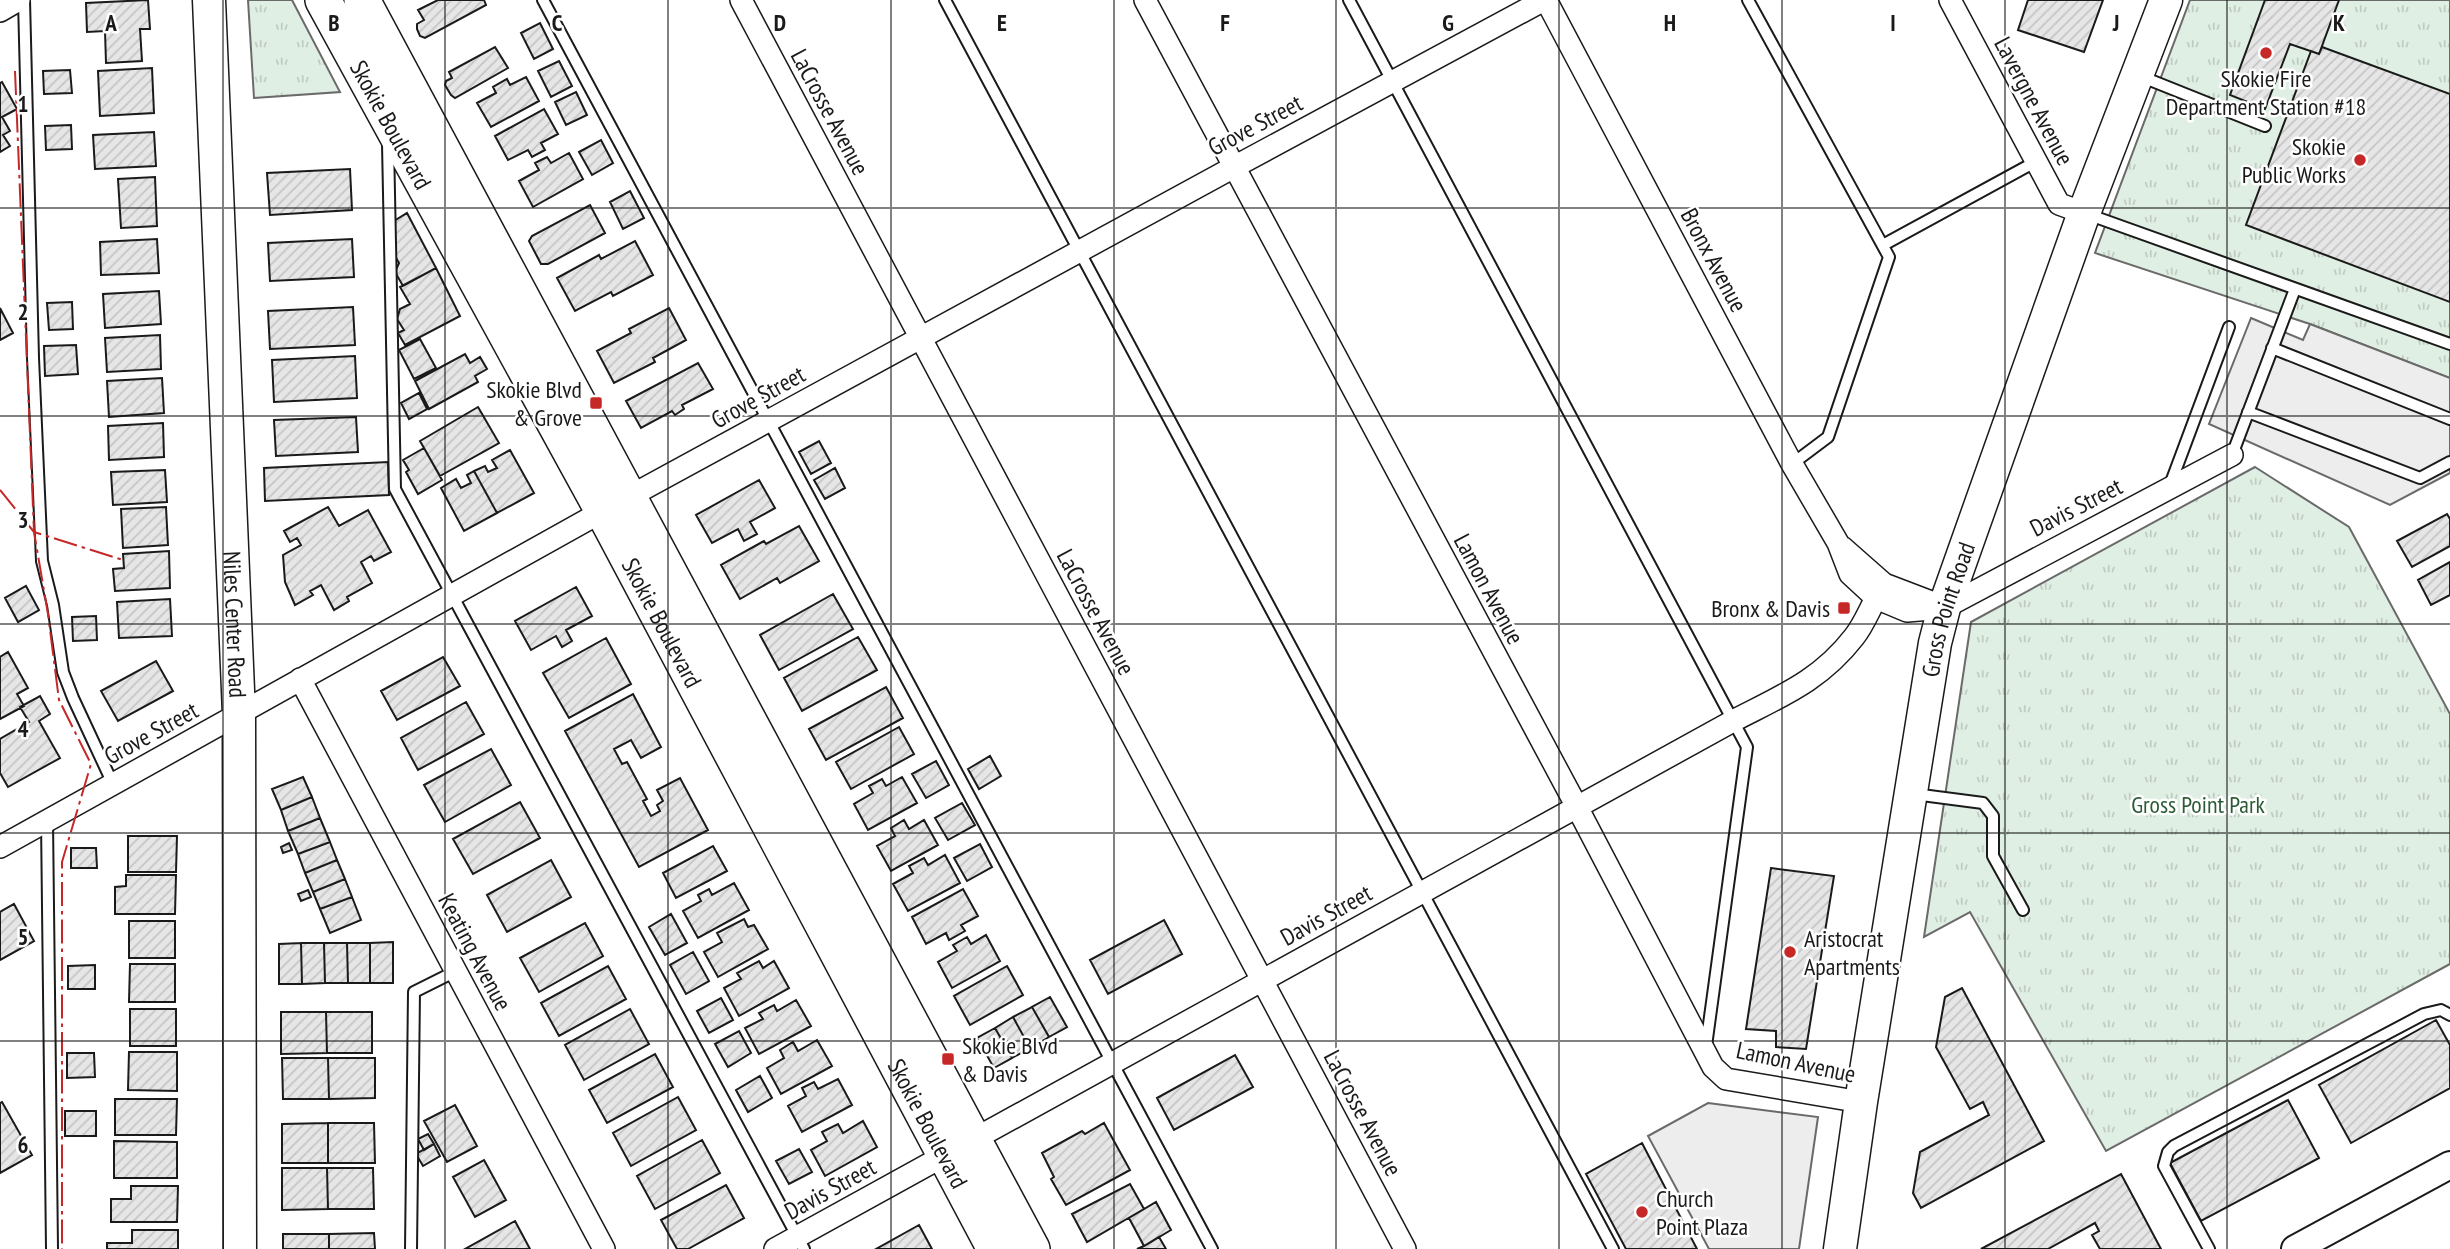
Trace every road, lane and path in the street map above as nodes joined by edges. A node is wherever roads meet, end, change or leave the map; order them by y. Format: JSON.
{"nodes":[{"id":1,"x":22,"y":0,"type":"edge"},
{"id":2,"x":209,"y":0,"type":"edge"},
{"id":3,"x":323,"y":0,"type":"edge"},
{"id":4,"x":362,"y":0,"type":"edge"},
{"id":5,"x":543,"y":0,"type":"edge"},
{"id":6,"x":741,"y":0,"type":"edge"},
{"id":7,"x":945,"y":0,"type":"edge"},
{"id":8,"x":1145,"y":0,"type":"edge"},
{"id":9,"x":1349,"y":0,"type":"edge"},
{"id":10,"x":1545,"y":0,"type":"edge"},
{"id":11,"x":1748,"y":0,"type":"edge"},
{"id":12,"x":1950,"y":0,"type":"edge"},
{"id":13,"x":2166,"y":0,"type":"edge"},
{"id":14,"x":0,"y":11,"type":"edge"},
{"id":15,"x":2137,"y":75,"type":"junction"},
{"id":16,"x":1392,"y":81,"type":"junction"},
{"id":17,"x":387,"y":115,"type":"junction"},
{"id":18,"x":2265,"y":126,"type":"dead end"},
{"id":19,"x":2037,"y":161,"type":"junction"},
{"id":20,"x":1234,"y":167,"type":"junction"},
{"id":21,"x":2084,"y":213,"type":"junction"},
{"id":22,"x":1883,"y":245,"type":"junction"},
{"id":23,"x":1079,"y":253,"type":"junction"},
{"id":24,"x":2295,"y":289,"type":"junction"},
{"id":25,"x":2229,"y":327,"type":"dead end"},
{"id":26,"x":921,"y":338,"type":"junction"},
{"id":27,"x":2450,"y":344,"type":"edge"},
{"id":28,"x":2272,"y":348,"type":"junction"},
{"id":29,"x":2248,"y":412,"type":"junction"},
{"id":30,"x":2450,"y":419,"type":"edge"},
{"id":31,"x":769,"y":421,"type":"junction"},
{"id":32,"x":2232,"y":455,"type":"joint"},
{"id":33,"x":2450,"y":461,"type":"edge"},
{"id":34,"x":1792,"y":464,"type":"junction"},
{"id":35,"x":2168,"y":489,"type":"junction"},
{"id":36,"x":616,"y":505,"type":"junction"},
{"id":37,"x":1838,"y":543,"type":"junction"},
{"id":38,"x":453,"y":595,"type":"junction"},
{"id":39,"x":1876,"y":598,"type":"junction"},
{"id":40,"x":1944,"y":607,"type":"junction"},
{"id":41,"x":300,"y":679,"type":"junction"},
{"id":42,"x":239,"y":714,"type":"junction"},
{"id":43,"x":1733,"y":721,"type":"junction"},
{"id":44,"x":113,"y":783,"type":"junction"},
{"id":45,"x":1911,"y":794,"type":"junction"},
{"id":46,"x":1577,"y":807,"type":"junction"},
{"id":47,"x":47,"y":821,"type":"junction"},
{"id":48,"x":0,"y":847,"type":"edge"},
{"id":49,"x":1423,"y":892,"type":"junction"},
{"id":50,"x":2023,"y":910,"type":"dead end"},
{"id":51,"x":456,"y":971,"type":"junction"},
{"id":52,"x":1262,"y":980,"type":"junction"},
{"id":53,"x":2450,"y":1015,"type":"edge"},
{"id":54,"x":1705,"y":1052,"type":"junction"},
{"id":55,"x":1112,"y":1063,"type":"junction"},
{"id":56,"x":1861,"y":1102,"type":"junction"},
{"id":57,"x":960,"y":1148,"type":"junction"},
{"id":58,"x":2450,"y":1165,"type":"edge"},
{"id":59,"x":800,"y":1243,"type":"edge"},
{"id":60,"x":52,"y":1249,"type":"edge"},
{"id":61,"x":240,"y":1249,"type":"edge"},
{"id":62,"x":411,"y":1249,"type":"edge"},
{"id":63,"x":604,"y":1249,"type":"edge"},
{"id":64,"x":775,"y":1249,"type":"edge"},
{"id":65,"x":995,"y":1249,"type":"edge"},
{"id":66,"x":1032,"y":1249,"type":"edge"},
{"id":67,"x":1212,"y":1249,"type":"edge"},
{"id":68,"x":1405,"y":1249,"type":"edge"},
{"id":69,"x":1613,"y":1249,"type":"edge"},
{"id":70,"x":1840,"y":1249,"type":"edge"},
{"id":71,"x":2209,"y":1249,"type":"edge"},
{"id":72,"x":2295,"y":1249,"type":"edge"}],
"edges":[{"from":1,"to":14,"type":"street"},
{"from":1,"to":44,"type":"lane"},
{"from":2,"to":42,"type":"main road","name":"Niles Center Road"},
{"from":3,"to":17,"type":"main road","name":"Skokie Boulevard"},
{"from":4,"to":36,"type":"main road","name":"Skokie Boulevard"},
{"from":5,"to":31,"type":"lane"},
{"from":6,"to":26,"type":"street","name":"LaCrosse Avenue"},
{"from":7,"to":23,"type":"lane"},
{"from":8,"to":20,"type":"street","name":"Lamon Avenue"},
{"from":9,"to":16,"type":"lane"},
{"from":10,"to":16,"type":"street","name":"Grove Street"},
{"from":10,"to":34,"type":"street","name":"Bronx Avenue"},
{"from":11,"to":22,"type":"lane"},
{"from":12,"to":19,"type":"street","name":"Lavergne Avenue"},
{"from":13,"to":15,"type":"main road","name":"Gross Point Road"},
{"from":15,"to":18,"type":"lane"},
{"from":15,"to":21,"type":"main road","name":"Gross Point Road"},
{"from":16,"to":20,"type":"street","name":"Grove Street"},
{"from":16,"to":43,"type":"lane"},
{"from":17,"to":36,"type":"main road","name":"Skokie Boulevard"},
{"from":17,"to":38,"type":"lane"},
{"from":19,"to":21,"type":"street","name":"Lavergne Avenue"},
{"from":19,"to":22,"type":"lane"},
{"from":20,"to":23,"type":"street","name":"Grove Street"},
{"from":20,"to":46,"type":"street","name":"Lamon Avenue"},
{"from":21,"to":24,"type":"lane"},
{"from":21,"to":40,"type":"main road","name":"Gross Point Road"},
{"from":22,"to":34,"type":"lane"},
{"from":23,"to":26,"type":"street","name":"Grove Street"},
{"from":23,"to":49,"type":"lane"},
{"from":24,"to":27,"type":"lane"},
{"from":24,"to":28,"type":"lane"},
{"from":25,"to":35,"type":"lane"},
{"from":26,"to":31,"type":"street","name":"Grove Street"},
{"from":26,"to":52,"type":"street","name":"LaCrosse Avenue"},
{"from":28,"to":29,"type":"lane"},
{"from":28,"to":30,"type":"lane"},
{"from":29,"to":32,"type":"lane"},
{"from":29,"to":33,"type":"lane"},
{"from":31,"to":36,"type":"street","name":"Grove Street"},
{"from":31,"to":55,"type":"lane"},
{"from":32,"to":35,"type":"street","name":"Davis Street"},
{"from":34,"to":37,"type":"street","name":"Bronx Avenue"},
{"from":35,"to":40,"type":"street","name":"Davis Street"},
{"from":36,"to":38,"type":"street","name":"Grove Street"},
{"from":36,"to":57,"type":"main road","name":"Skokie Boulevard"},
{"from":37,"to":39,"type":"street","name":"Bronx Avenue"},
{"from":37,"to":40,"type":"street","name":"Bronx Avenue"},
{"from":38,"to":41,"type":"street","name":"Grove Street"},
{"from":38,"to":59,"type":"lane"},
{"from":39,"to":40,"type":"street","name":"Bronx Avenue"},
{"from":39,"to":43,"type":"street","name":"Davis Street"},
{"from":40,"to":45,"type":"main road","name":"Gross Point Road"},
{"from":41,"to":42,"type":"street","name":"Grove Street"},
{"from":41,"to":51,"type":"street","name":"Keating Avenue"},
{"from":42,"to":44,"type":"street","name":"Grove Street"},
{"from":42,"to":61,"type":"main road","name":"Niles Center Road"},
{"from":43,"to":46,"type":"street","name":"Davis Street"},
{"from":43,"to":54,"type":"lane"},
{"from":44,"to":47,"type":"street","name":"Grove Street"},
{"from":45,"to":50,"type":"lane"},
{"from":45,"to":56,"type":"main road","name":"Gross Point Road"},
{"from":46,"to":49,"type":"street","name":"Davis Street"},
{"from":46,"to":54,"type":"street","name":"Lamon Avenue"},
{"from":47,"to":48,"type":"street","name":"Grove Street"},
{"from":47,"to":60,"type":"lane"},
{"from":49,"to":52,"type":"street","name":"Davis Street"},
{"from":49,"to":69,"type":"lane"},
{"from":51,"to":62,"type":"lane"},
{"from":51,"to":63,"type":"street","name":"Keating Avenue"},
{"from":52,"to":55,"type":"street","name":"Davis Street"},
{"from":52,"to":68,"type":"street","name":"LaCrosse Avenue"},
{"from":53,"to":71,"type":"lane"},
{"from":54,"to":56,"type":"street","name":"Lamon Avenue"},
{"from":55,"to":57,"type":"street","name":"Davis Street"},
{"from":55,"to":67,"type":"lane"},
{"from":56,"to":70,"type":"main road","name":"Gross Point Road"},
{"from":57,"to":59,"type":"street","name":"Davis Street"},
{"from":57,"to":65,"type":"main road","name":"Skokie Boulevard"},
{"from":57,"to":66,"type":"main road","name":"Skokie Boulevard"},
{"from":58,"to":72,"type":"street"},
{"from":59,"to":64,"type":"street","name":"Davis Street"}]}
